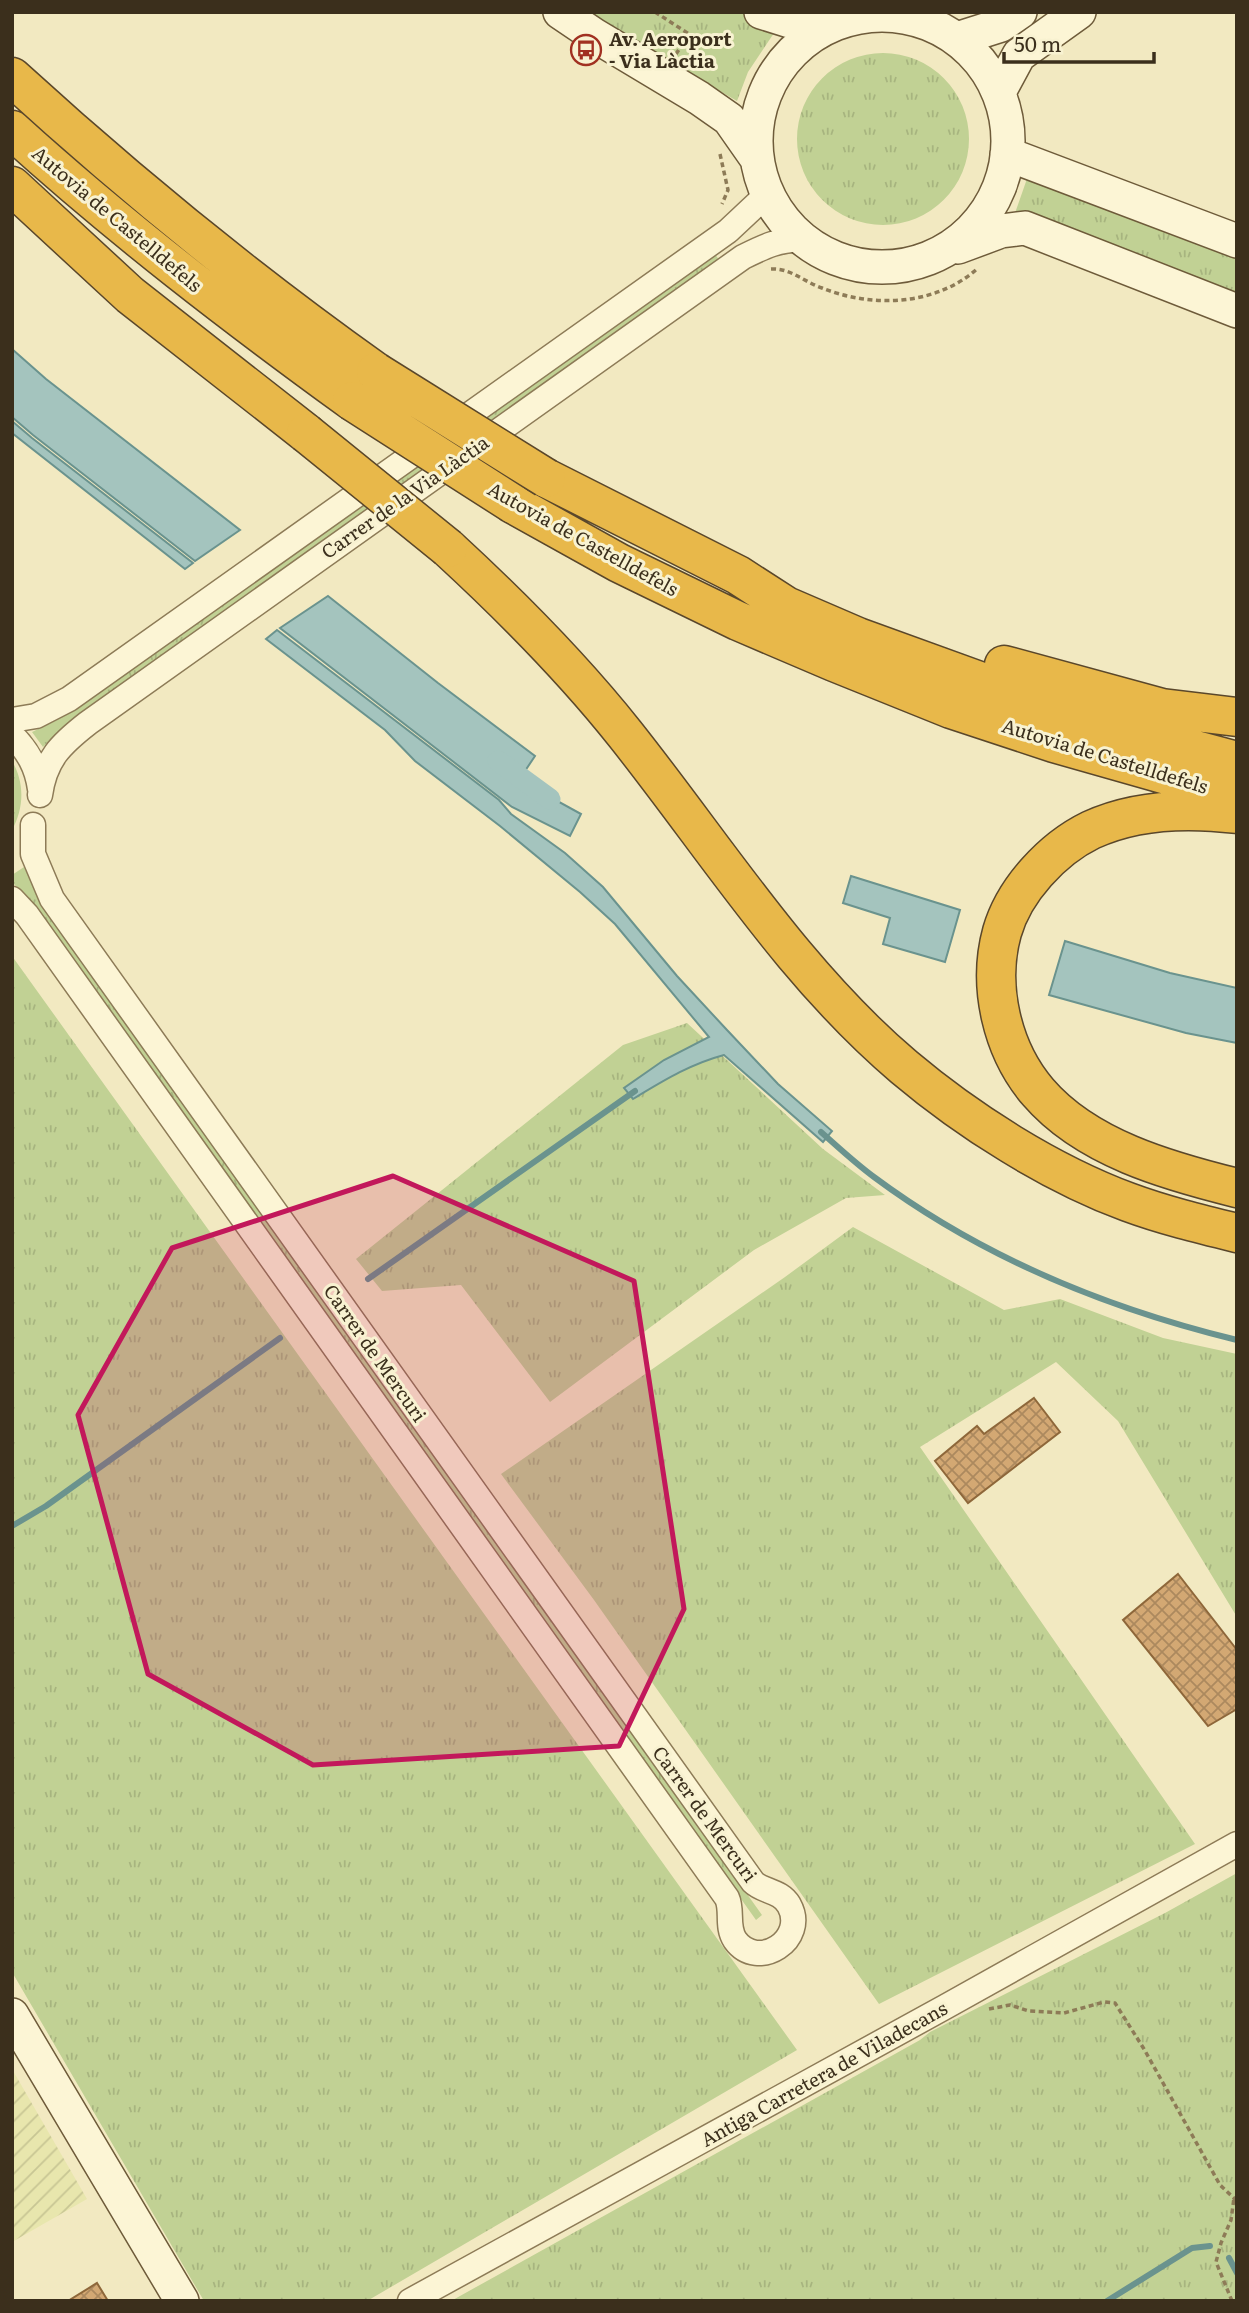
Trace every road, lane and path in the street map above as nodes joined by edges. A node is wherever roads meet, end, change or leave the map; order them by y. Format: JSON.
{"nodes":[{"id":1,"x":561,"y":12,"type":"edge"},
{"id":2,"x":656,"y":12,"type":"edge"},
{"id":3,"x":761,"y":12,"type":"edge"},
{"id":4,"x":1020,"y":12,"type":"edge"},
{"id":5,"x":1079,"y":12,"type":"edge"},
{"id":6,"x":837,"y":23,"type":"junction"},
{"id":7,"x":957,"y":39,"type":"junction"},
{"id":8,"x":674,"y":58,"type":"dead end"},
{"id":9,"x":12,"y":77,"type":"edge"},
{"id":10,"x":999,"y":92,"type":"junction"},
{"id":11,"x":12,"y":130,"type":"edge"},
{"id":12,"x":718,"y":142,"type":"dead end"},
{"id":13,"x":1007,"y":154,"type":"junction"},
{"id":14,"x":761,"y":174,"type":"junction"},
{"id":15,"x":12,"y":186,"type":"edge"},
{"id":16,"x":721,"y":208,"type":"dead end"},
{"id":17,"x":804,"y":240,"type":"junction"},
{"id":18,"x":1237,"y":241,"type":"edge"},
{"id":19,"x":939,"y":254,"type":"junction"},
{"id":20,"x":980,"y":267,"type":"dead end"},
{"id":21,"x":770,"y":269,"type":"dead end"},
{"id":22,"x":1237,"y":311,"type":"edge"},
{"id":23,"x":738,"y":575,"type":"junction"},
{"id":24,"x":1237,"y":717,"type":"edge"},
{"id":25,"x":12,"y":720,"type":"edge"},
{"id":26,"x":12,"y":735,"type":"edge"},
{"id":27,"x":1237,"y":761,"type":"edge"},
{"id":28,"x":40,"y":795,"type":"junction"},
{"id":29,"x":1237,"y":795,"type":"edge"},
{"id":30,"x":1237,"y":814,"type":"edge"},
{"id":31,"x":33,"y":825,"type":"junction"},
{"id":32,"x":12,"y":855,"type":"edge"},
{"id":33,"x":12,"y":899,"type":"edge"},
{"id":34,"x":1237,"y":1188,"type":"edge"},
{"id":35,"x":1237,"y":1233,"type":"edge"},
{"id":36,"x":1237,"y":1844,"type":"edge"},
{"id":37,"x":986,"y":2010,"type":"dead end"},
{"id":38,"x":12,"y":2015,"type":"edge"},
{"id":39,"x":1235,"y":2199,"type":"edge"},
{"id":40,"x":182,"y":2301,"type":"edge"},
{"id":41,"x":410,"y":2301,"type":"edge"},
{"id":42,"x":1232,"y":2301,"type":"edge"}],
"edges":[{"from":1,"to":14,"type":"street"},
{"from":2,"to":8,"type":"path"},
{"from":3,"to":6,"type":"street"},
{"from":4,"to":7,"type":"street"},
{"from":5,"to":10,"type":"street"},
{"from":6,"to":7,"type":"street"},
{"from":6,"to":14,"type":"street"},
{"from":7,"to":10,"type":"street"},
{"from":9,"to":23,"type":"highway","name":"Autovia de Castelldefels","bridge":true},
{"from":10,"to":13,"type":"street"},
{"from":11,"to":29,"type":"highway","name":"Autovia de Castelldefels","bridge":true},
{"from":12,"to":16,"type":"path"},
{"from":13,"to":18,"type":"street"},
{"from":13,"to":19,"type":"street"},
{"from":14,"to":17,"type":"street"},
{"from":14,"to":25,"type":"street","name":"Carrer de la Via Làctia"},
{"from":15,"to":35,"type":"highway","bridge":true},
{"from":17,"to":19,"type":"street"},
{"from":17,"to":28,"type":"street","name":"Carrer de la Via Làctia"},
{"from":19,"to":22,"type":"street"},
{"from":20,"to":21,"type":"path"},
{"from":23,"to":24,"type":"highway"},
{"from":23,"to":27,"type":"highway","name":"Autovia de Castelldefels"},
{"from":26,"to":28,"type":"street"},
{"from":28,"to":31,"type":"street","name":"Carrer de la Via Làctia"},
{"from":30,"to":34,"type":"highway"},
{"from":31,"to":32,"type":"street"},
{"from":31,"to":33,"type":"street","name":"Carrer de Mercuri"},
{"from":36,"to":41,"type":"street","name":"Antiga Carretera de Viladecans"},
{"from":37,"to":39,"type":"path"},
{"from":38,"to":40,"type":"street"},
{"from":39,"to":42,"type":"path"}]}
